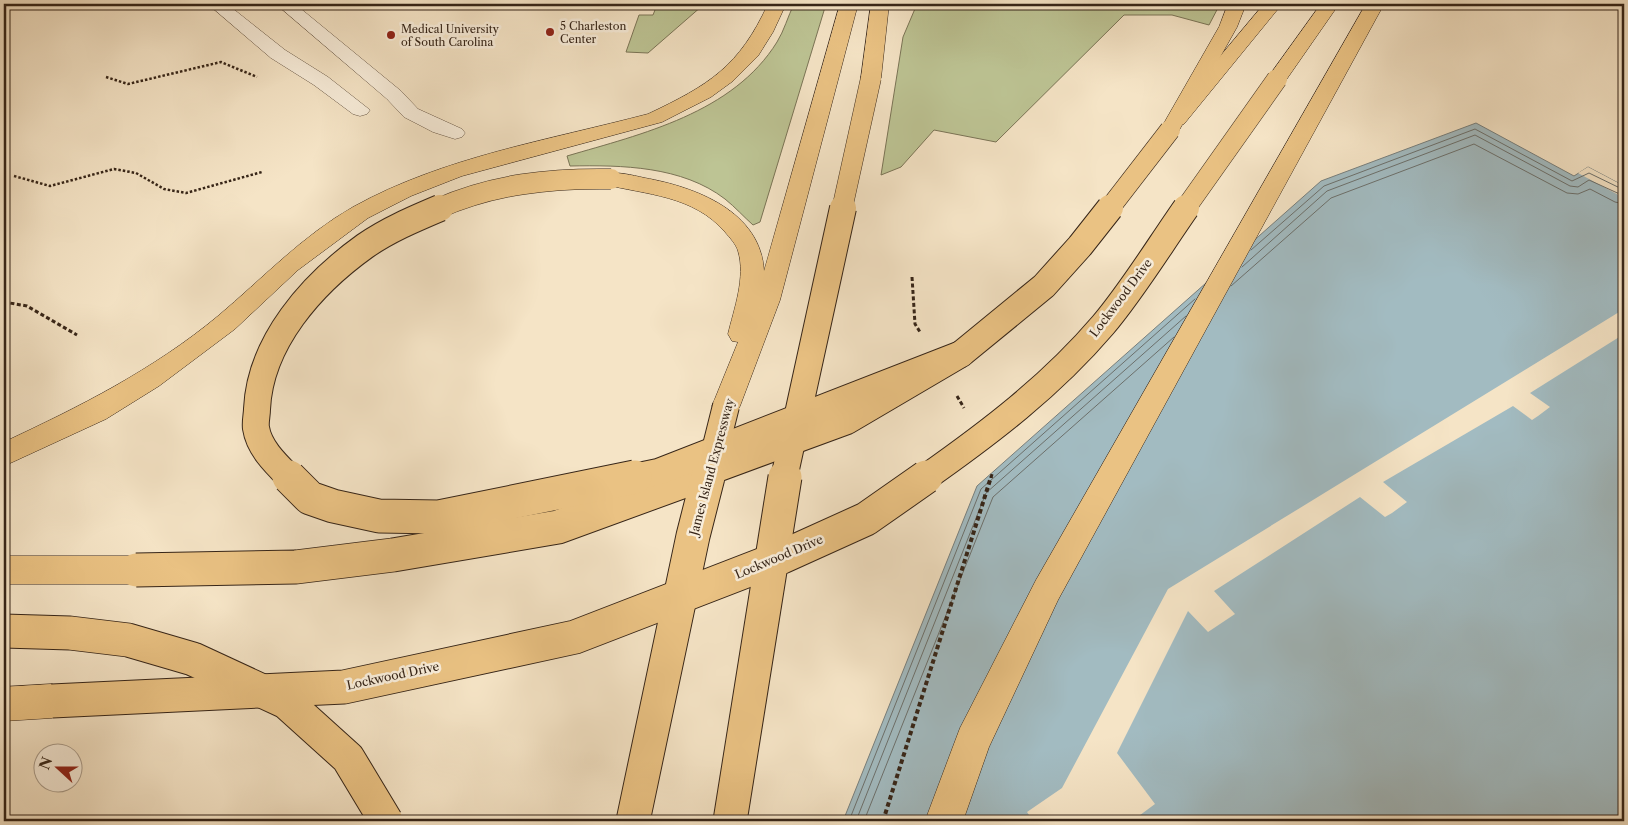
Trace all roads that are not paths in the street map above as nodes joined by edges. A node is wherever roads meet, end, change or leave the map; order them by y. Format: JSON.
{"nodes":[{"id":1,"x":217,"y":4,"type":"edge"},
{"id":2,"x":285,"y":4,"type":"edge"},
{"id":3,"x":777,"y":4,"type":"edge"},
{"id":4,"x":849,"y":4,"type":"edge"},
{"id":5,"x":880,"y":4,"type":"edge"},
{"id":6,"x":895,"y":4,"type":"edge"},
{"id":7,"x":1237,"y":4,"type":"edge"},
{"id":8,"x":1273,"y":4,"type":"edge"},
{"id":9,"x":1376,"y":4,"type":"edge"},
{"id":10,"x":1321,"y":8,"type":"edge"},
{"id":11,"x":1217,"y":61,"type":"junction"},
{"id":12,"x":874,"y":65,"type":"junction"},
{"id":13,"x":360,"y":110,"type":"dead end"},
{"id":14,"x":455,"y":133,"type":"dead end"},
{"id":15,"x":961,"y":354,"type":"junction"},
{"id":16,"x":726,"y":406,"type":"junction"},
{"id":17,"x":4,"y":456,"type":"edge"},
{"id":18,"x":4,"y":570,"type":"edge"},
{"id":19,"x":4,"y":631,"type":"edge"},
{"id":20,"x":4,"y":704,"type":"edge"},
{"id":21,"x":386,"y":821,"type":"edge"},
{"id":22,"x":633,"y":821,"type":"edge"},
{"id":23,"x":730,"y":821,"type":"edge"},
{"id":24,"x":944,"y":821,"type":"edge"}],
"edges":[{"from":1,"to":13,"type":"lane"},
{"from":2,"to":14,"type":"lane"},
{"from":3,"to":17,"type":"main road"},
{"from":4,"to":16,"type":"main road","name":"James Island Expressway"},
{"from":5,"to":12,"type":"main road"},
{"from":6,"to":12,"type":"main road"},
{"from":7,"to":11,"type":"main road"},
{"from":8,"to":11,"type":"main road"},
{"from":9,"to":24,"type":"main road"},
{"from":10,"to":20,"type":"main road","name":"Lockwood Drive","bridge":true},
{"from":11,"to":15,"type":"main road","bridge":true},
{"from":12,"to":23,"type":"main road","bridge":true},
{"from":15,"to":16,"type":"main road","bridge":true},
{"from":15,"to":18,"type":"main road","bridge":true},
{"from":16,"to":22,"type":"main road","name":"James Island Expressway","bridge":true},
{"from":19,"to":21,"type":"main road","bridge":true}]}
